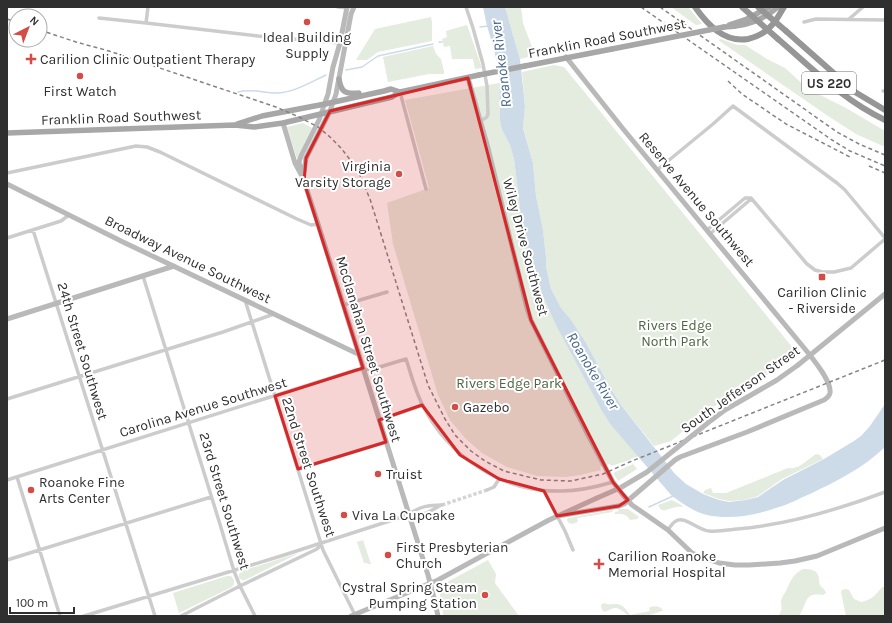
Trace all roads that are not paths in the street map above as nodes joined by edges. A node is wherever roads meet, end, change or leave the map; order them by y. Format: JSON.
{"nodes":[{"id":1,"x":148,"y":7,"type":"edge"},
{"id":2,"x":338,"y":7,"type":"edge"},
{"id":3,"x":466,"y":7,"type":"edge"},
{"id":4,"x":694,"y":7,"type":"edge"},
{"id":5,"x":742,"y":7,"type":"edge"},
{"id":6,"x":758,"y":7,"type":"edge"},
{"id":7,"x":769,"y":7,"type":"edge"},
{"id":8,"x":778,"y":7,"type":"edge"},
{"id":9,"x":784,"y":7,"type":"edge"},
{"id":10,"x":863,"y":7,"type":"edge"},
{"id":11,"x":350,"y":8,"type":"edge"},
{"id":12,"x":100,"y":18,"type":"dead end"},
{"id":13,"x":850,"y":19,"type":"junction"},
{"id":14,"x":885,"y":20,"type":"edge"},
{"id":15,"x":804,"y":22,"type":"dead end"},
{"id":16,"x":146,"y":23,"type":"junction"},
{"id":17,"x":724,"y":27,"type":"junction"},
{"id":18,"x":343,"y":43,"type":"junction"},
{"id":19,"x":566,"y":57,"type":"junction"},
{"id":20,"x":468,"y":78,"type":"junction"},
{"id":21,"x":339,"y":79,"type":"junction"},
{"id":22,"x":384,"y":91,"type":"junction"},
{"id":23,"x":400,"y":92,"type":"junction"},
{"id":24,"x":332,"y":102,"type":"junction"},
{"id":25,"x":325,"y":104,"type":"junction"},
{"id":26,"x":885,"y":110,"type":"edge"},
{"id":27,"x":330,"y":111,"type":"junction"},
{"id":28,"x":322,"y":114,"type":"junction"},
{"id":29,"x":480,"y":120,"type":"junction"},
{"id":30,"x":885,"y":120,"type":"edge"},
{"id":31,"x":283,"y":123,"type":"junction"},
{"id":32,"x":235,"y":125,"type":"junction"},
{"id":33,"x":7,"y":133,"type":"edge"},
{"id":34,"x":657,"y":170,"type":"junction"},
{"id":35,"x":7,"y":173,"type":"edge"},
{"id":36,"x":303,"y":178,"type":"junction"},
{"id":37,"x":7,"y":184,"type":"edge"},
{"id":38,"x":426,"y":189,"type":"dead end"},
{"id":39,"x":69,"y":215,"type":"junction"},
{"id":40,"x":318,"y":224,"type":"junction"},
{"id":41,"x":33,"y":230,"type":"junction"},
{"id":42,"x":708,"y":232,"type":"junction"},
{"id":43,"x":7,"y":238,"type":"edge"},
{"id":44,"x":885,"y":239,"type":"edge"},
{"id":45,"x":174,"y":266,"type":"junction"},
{"id":46,"x":143,"y":276,"type":"junction"},
{"id":47,"x":387,"y":292,"type":"dead end"},
{"id":48,"x":885,"y":294,"type":"edge"},
{"id":49,"x":245,"y":300,"type":"junction"},
{"id":50,"x":56,"y":304,"type":"junction"},
{"id":51,"x":343,"y":305,"type":"junction"},
{"id":52,"x":274,"y":314,"type":"junction"},
{"id":53,"x":7,"y":319,"type":"edge"},
{"id":54,"x":252,"y":322,"type":"junction"},
{"id":55,"x":165,"y":350,"type":"junction"},
{"id":56,"x":358,"y":354,"type":"junction"},
{"id":57,"x":810,"y":355,"type":"junction"},
{"id":58,"x":363,"y":369,"type":"junction"},
{"id":59,"x":80,"y":377,"type":"junction"},
{"id":60,"x":275,"y":396,"type":"junction"},
{"id":61,"x":7,"y":399,"type":"edge"},
{"id":62,"x":423,"y":405,"type":"junction"},
{"id":63,"x":379,"y":420,"type":"junction"},
{"id":64,"x":189,"y":423,"type":"junction"},
{"id":65,"x":386,"y":442,"type":"junction"},
{"id":66,"x":102,"y":450,"type":"junction"},
{"id":67,"x":298,"y":469,"type":"junction"},
{"id":68,"x":17,"y":477,"type":"junction"},
{"id":69,"x":499,"y":479,"type":"junction"},
{"id":70,"x":7,"y":480,"type":"edge"},
{"id":71,"x":613,"y":482,"type":"junction"},
{"id":72,"x":487,"y":490,"type":"tunnel mouth"},
{"id":73,"x":544,"y":491,"type":"junction"},
{"id":74,"x":885,"y":492,"type":"edge"},
{"id":75,"x":211,"y":497,"type":"junction"},
{"id":76,"x":628,"y":500,"type":"junction"},
{"id":77,"x":408,"y":515,"type":"junction"},
{"id":78,"x":557,"y":516,"type":"junction"},
{"id":79,"x":126,"y":523,"type":"junction"},
{"id":80,"x":885,"y":528,"type":"edge"},
{"id":81,"x":668,"y":530,"type":"junction"},
{"id":82,"x":321,"y":543,"type":"junction"},
{"id":83,"x":39,"y":550,"type":"junction"},
{"id":84,"x":573,"y":550,"type":"dead end"},
{"id":85,"x":7,"y":560,"type":"edge"},
{"id":86,"x":234,"y":571,"type":"junction"},
{"id":87,"x":430,"y":584,"type":"junction"},
{"id":88,"x":240,"y":586,"type":"junction"},
{"id":89,"x":148,"y":597,"type":"junction"},
{"id":90,"x":354,"y":615,"type":"edge"},
{"id":91,"x":60,"y":616,"type":"edge"},
{"id":92,"x":84,"y":616,"type":"edge"},
{"id":93,"x":155,"y":616,"type":"edge"},
{"id":94,"x":181,"y":616,"type":"edge"},
{"id":95,"x":255,"y":616,"type":"edge"},
{"id":96,"x":438,"y":616,"type":"edge"}],
"edges":[{"from":1,"to":16,"type":"street"},
{"from":2,"to":11,"type":"street"},
{"from":3,"to":29,"type":"street"},
{"from":4,"to":9,"type":"highway"},
{"from":5,"to":30,"type":"highway","number":"US 220","bridge":true},
{"from":6,"to":26,"type":"highway","number":"US 220","bridge":true},
{"from":7,"to":17,"type":"main road","name":"Franklin Road Southwest"},
{"from":8,"to":17,"type":"main road","name":"Franklin Road Southwest"},
{"from":10,"to":13,"type":"street"},
{"from":11,"to":18,"type":"street"},
{"from":12,"to":16,"type":"street"},
{"from":13,"to":14,"type":"street"},
{"from":13,"to":15,"type":"street"},
{"from":16,"to":18,"type":"street"},
{"from":17,"to":19,"type":"main road","name":"Franklin Road Southwest","bridge":true},
{"from":18,"to":21,"type":"street"},
{"from":18,"to":25,"type":"street"},
{"from":19,"to":20,"type":"main road","name":"Franklin Road Southwest","bridge":true},
{"from":19,"to":34,"type":"street","name":"Reserve Avenue Southwest"},
{"from":20,"to":23,"type":"main road","name":"Franklin Road Southwest"},
{"from":20,"to":29,"type":"street","name":"Wiley Drive Southwest"},
{"from":21,"to":22,"type":"main road"},
{"from":21,"to":24,"type":"street"},
{"from":22,"to":23,"type":"main road","name":"Franklin Road Southwest"},
{"from":22,"to":24,"type":"main road","name":"Franklin Road Southwest"},
{"from":23,"to":27,"type":"main road","name":"Franklin Road Southwest"},
{"from":23,"to":38,"type":"street"},
{"from":24,"to":25,"type":"main road","name":"Franklin Road Southwest"},
{"from":24,"to":27,"type":"street"},
{"from":25,"to":28,"type":"street"},
{"from":25,"to":32,"type":"main road","name":"Franklin Road Southwest"},
{"from":27,"to":28,"type":"main road","name":"Franklin Road Southwest"},
{"from":27,"to":36,"type":"street"},
{"from":28,"to":31,"type":"main road","name":"Franklin Road Southwest"},
{"from":28,"to":36,"type":"street"},
{"from":29,"to":71,"type":"street","name":"Wiley Drive Southwest"},
{"from":31,"to":32,"type":"main road","name":"Franklin Road Southwest"},
{"from":31,"to":36,"type":"street","name":"McClanahan Street Southwest"},
{"from":32,"to":33,"type":"main road","name":"Franklin Road Southwest"},
{"from":34,"to":42,"type":"street","name":"Reserve Avenue Southwest"},
{"from":34,"to":44,"type":"street"},
{"from":35,"to":40,"type":"street"},
{"from":36,"to":40,"type":"street","name":"McClanahan Street Southwest"},
{"from":37,"to":39,"type":"street","name":"Broadway Avenue Southwest"},
{"from":39,"to":41,"type":"street"},
{"from":39,"to":45,"type":"street","name":"Broadway Avenue Southwest"},
{"from":40,"to":51,"type":"street","name":"McClanahan Street Southwest"},
{"from":41,"to":43,"type":"street"},
{"from":41,"to":50,"type":"street","name":"24th Street Southwest"},
{"from":42,"to":44,"type":"street"},
{"from":42,"to":57,"type":"street","name":"Reserve Avenue Southwest"},
{"from":45,"to":46,"type":"street"},
{"from":45,"to":49,"type":"street","name":"Broadway Avenue Southwest"},
{"from":46,"to":50,"type":"street"},
{"from":46,"to":55,"type":"street","name":"23rd Street Southwest"},
{"from":47,"to":51,"type":"street"},
{"from":48,"to":57,"type":"street","name":"South Jefferson Street"},
{"from":49,"to":52,"type":"street","name":"Broadway Avenue Southwest"},
{"from":49,"to":54,"type":"street","name":"22nd Street Southwest"},
{"from":50,"to":53,"type":"street"},
{"from":50,"to":59,"type":"street","name":"24th Street Southwest"},
{"from":51,"to":56,"type":"street","name":"McClanahan Street Southwest"},
{"from":52,"to":54,"type":"street"},
{"from":52,"to":56,"type":"street","name":"Broadway Avenue Southwest"},
{"from":54,"to":55,"type":"street"},
{"from":54,"to":60,"type":"street","name":"22nd Street Southwest"},
{"from":55,"to":59,"type":"street"},
{"from":55,"to":64,"type":"street","name":"23rd Street Southwest"},
{"from":56,"to":58,"type":"street","name":"McClanahan Street Southwest"},
{"from":57,"to":76,"type":"street","name":"Reserve Avenue Southwest"},
{"from":57,"to":78,"type":"street","name":"South Jefferson Street","bridge":true},
{"from":58,"to":60,"type":"street","name":"Carolina Avenue Southwest"},
{"from":58,"to":62,"type":"street","name":"Carolina Avenue Southwest"},
{"from":58,"to":63,"type":"street","name":"McClanahan Street Southwest"},
{"from":59,"to":61,"type":"street"},
{"from":59,"to":66,"type":"street","name":"24th Street Southwest"},
{"from":60,"to":64,"type":"street","name":"Carolina Avenue Southwest"},
{"from":60,"to":67,"type":"street","name":"22nd Street Southwest"},
{"from":62,"to":63,"type":"street"},
{"from":62,"to":69,"type":"street"},
{"from":63,"to":65,"type":"street","name":"McClanahan Street Southwest"},
{"from":64,"to":66,"type":"street","name":"Carolina Avenue Southwest"},
{"from":64,"to":75,"type":"street","name":"23rd Street Southwest"},
{"from":65,"to":67,"type":"street"},
{"from":65,"to":77,"type":"street","name":"McClanahan Street Southwest"},
{"from":66,"to":68,"type":"street","name":"Carolina Avenue Southwest"},
{"from":66,"to":79,"type":"street","name":"24th Street Southwest"},
{"from":67,"to":82,"type":"street","name":"22nd Street Southwest"},
{"from":68,"to":70,"type":"street","name":"Carolina Avenue Southwest"},
{"from":68,"to":83,"type":"street"},
{"from":69,"to":72,"type":"street"},
{"from":69,"to":73,"type":"street"},
{"from":71,"to":73,"type":"street"},
{"from":71,"to":76,"type":"street","name":"Wiley Drive Southwest"},
{"from":73,"to":78,"type":"street"},
{"from":74,"to":81,"type":"street"},
{"from":75,"to":79,"type":"street"},
{"from":75,"to":86,"type":"street","name":"23rd Street Southwest"},
{"from":76,"to":78,"type":"street"},
{"from":76,"to":81,"type":"street","name":"Wiley Drive Southwest"},
{"from":77,"to":77,"type":"street"},
{"from":77,"to":82,"type":"street"},
{"from":77,"to":87,"type":"street","name":"McClanahan Street Southwest"},
{"from":78,"to":84,"type":"street"},
{"from":78,"to":87,"type":"street","name":"South Jefferson Street"},
{"from":79,"to":83,"type":"street"},
{"from":79,"to":89,"type":"street","name":"24th Street Southwest"},
{"from":80,"to":81,"type":"street","name":"Wiley Drive Southwest"},
{"from":82,"to":86,"type":"street"},
{"from":82,"to":88,"type":"street"},
{"from":82,"to":90,"type":"street","name":"22nd Street Southwest"},
{"from":83,"to":85,"type":"street"},
{"from":83,"to":91,"type":"street"},
{"from":86,"to":88,"type":"street","name":"23rd Street Southwest"},
{"from":86,"to":89,"type":"street"},
{"from":87,"to":90,"type":"street","name":"South Jefferson Street"},
{"from":87,"to":96,"type":"street","name":"McClanahan Street Southwest"},
{"from":88,"to":94,"type":"street"},
{"from":88,"to":95,"type":"street","name":"23rd Street Southwest"},
{"from":89,"to":92,"type":"street"},
{"from":89,"to":93,"type":"street","name":"24th Street Southwest"}]}
